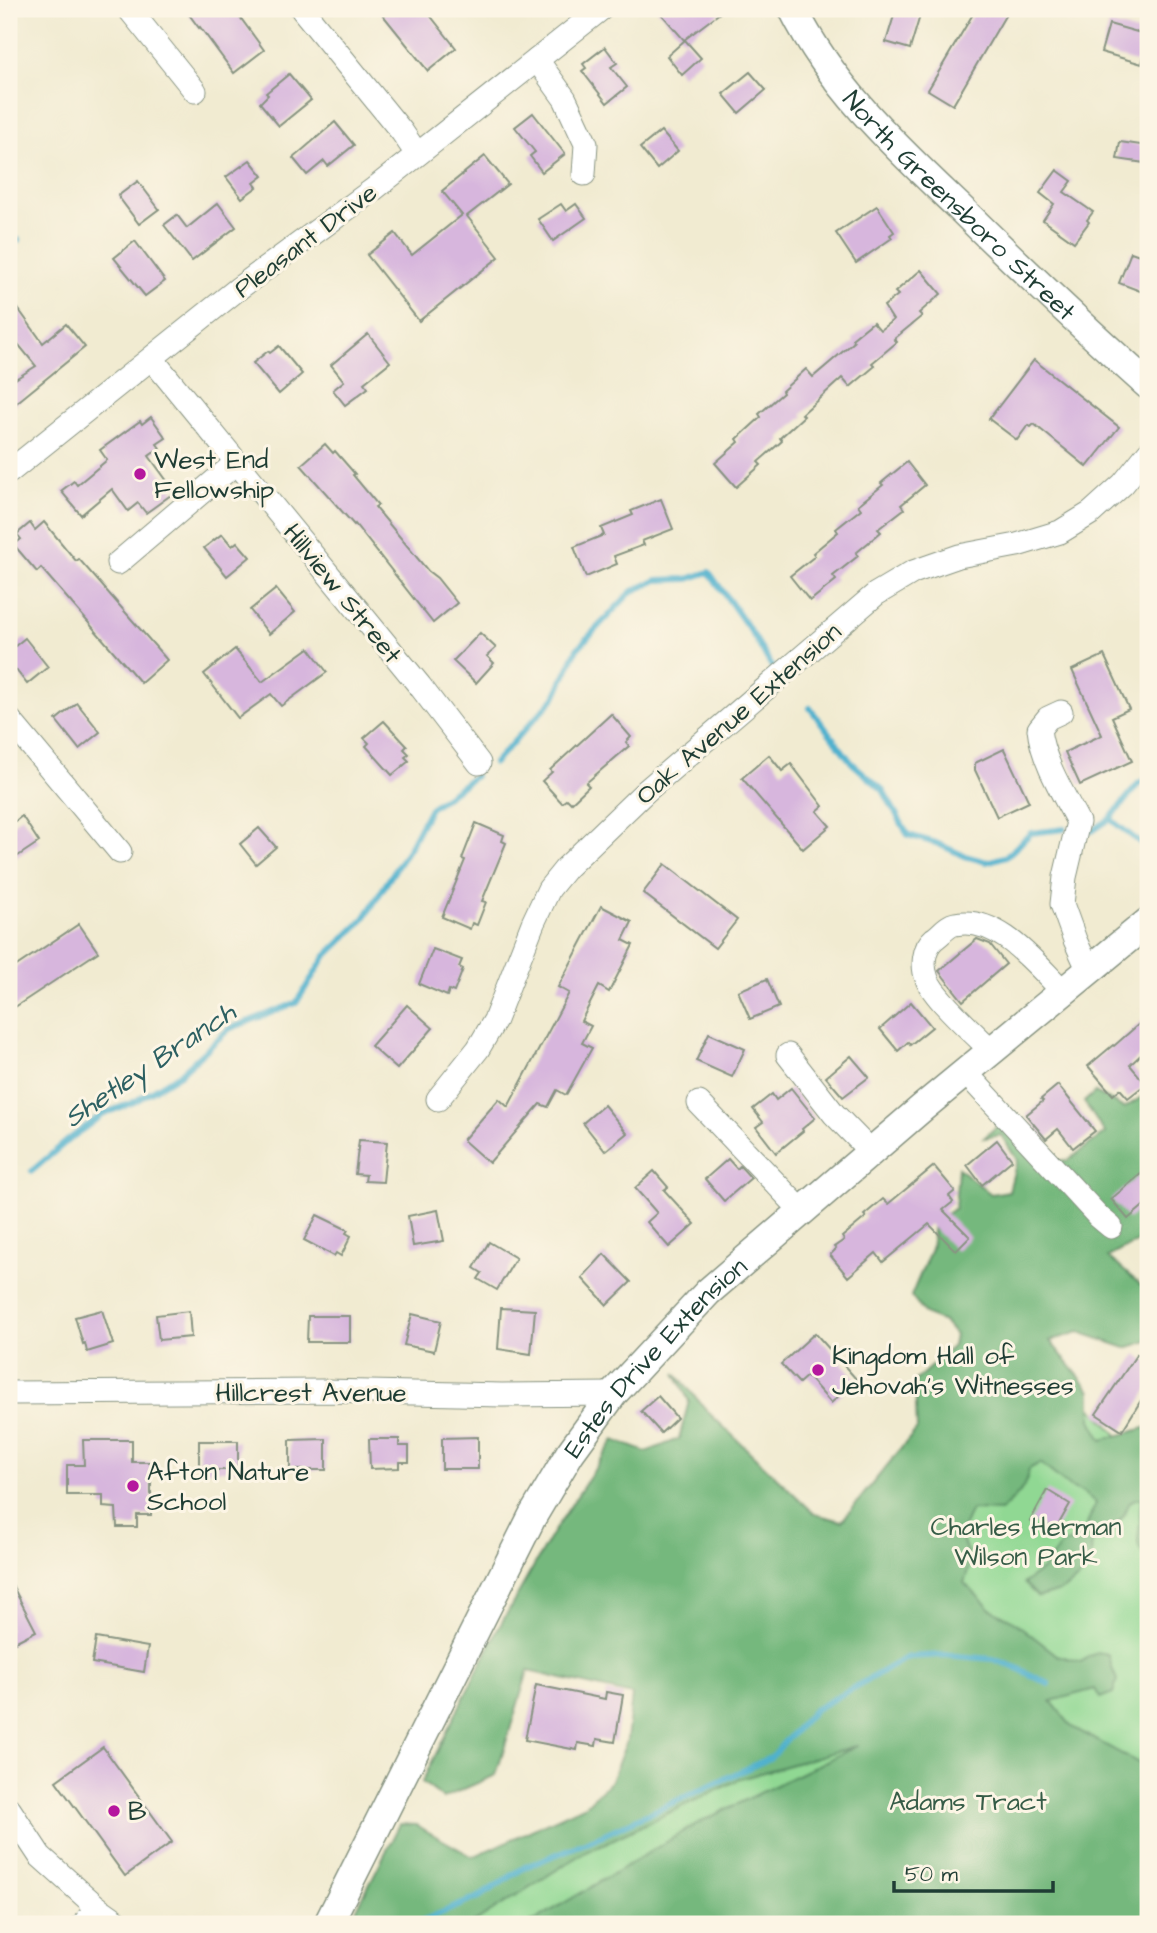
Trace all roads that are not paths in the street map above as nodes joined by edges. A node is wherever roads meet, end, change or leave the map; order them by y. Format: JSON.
{"nodes":[{"id":1,"x":128,"y":9,"type":"edge"},
{"id":2,"x":302,"y":9,"type":"edge"},
{"id":3,"x":601,"y":9,"type":"edge"},
{"id":4,"x":793,"y":9,"type":"edge"},
{"id":5,"x":537,"y":60,"type":"junction"},
{"id":6,"x":195,"y":91,"type":"dead end"},
{"id":7,"x":417,"y":154,"type":"junction"},
{"id":8,"x":584,"y":174,"type":"dead end"},
{"id":9,"x":152,"y":359,"type":"junction"},
{"id":10,"x":1148,"y":385,"type":"edge"},
{"id":11,"x":1148,"y":453,"type":"edge"},
{"id":12,"x":237,"y":462,"type":"junction"},
{"id":13,"x":9,"y":472,"type":"edge"},
{"id":14,"x":118,"y":563,"type":"dead end"},
{"id":15,"x":1061,"y":712,"type":"dead end"},
{"id":16,"x":9,"y":719,"type":"edge"},
{"id":17,"x":479,"y":763,"type":"dead end"},
{"id":18,"x":120,"y":852,"type":"dead end"},
{"id":19,"x":1148,"y":922,"type":"edge"},
{"id":20,"x":1089,"y":971,"type":"junction"},
{"id":21,"x":1064,"y":992,"type":"junction"},
{"id":22,"x":992,"y":1051,"type":"junction"},
{"id":23,"x":788,"y":1055,"type":"dead end"},
{"id":24,"x":965,"y":1072,"type":"junction"},
{"id":25,"x":438,"y":1099,"type":"dead end"},
{"id":26,"x":699,"y":1103,"type":"dead end"},
{"id":27,"x":871,"y":1152,"type":"junction"},
{"id":28,"x":802,"y":1211,"type":"junction"},
{"id":29,"x":1111,"y":1227,"type":"dead end"},
{"id":30,"x":9,"y":1393,"type":"edge"},
{"id":31,"x":613,"y":1394,"type":"junction"},
{"id":32,"x":9,"y":1809,"type":"edge"},
{"id":33,"x":91,"y":1916,"type":"edge"},
{"id":34,"x":121,"y":1924,"type":"edge"},
{"id":35,"x":328,"y":1924,"type":"edge"}],
"edges":[{"from":1,"to":6,"type":"street"},
{"from":2,"to":7,"type":"street"},
{"from":3,"to":5,"type":"street","name":"Pleasant Drive"},
{"from":4,"to":10,"type":"main road","name":"North Greensboro Street"},
{"from":5,"to":7,"type":"street","name":"Pleasant Drive"},
{"from":5,"to":8,"type":"street"},
{"from":7,"to":9,"type":"street","name":"Pleasant Drive"},
{"from":9,"to":12,"type":"street","name":"Hillview Street"},
{"from":9,"to":13,"type":"street","name":"Pleasant Drive"},
{"from":11,"to":25,"type":"street","name":"Oak Avenue Extension"},
{"from":12,"to":14,"type":"street"},
{"from":12,"to":17,"type":"street","name":"Hillview Street"},
{"from":15,"to":20,"type":"street"},
{"from":16,"to":18,"type":"street"},
{"from":19,"to":20,"type":"main road","name":"Estes Drive Extension"},
{"from":20,"to":21,"type":"main road","name":"Estes Drive Extension"},
{"from":21,"to":22,"type":"main road","name":"Estes Drive Extension"},
{"from":21,"to":22,"type":"street"},
{"from":22,"to":24,"type":"main road","name":"Estes Drive Extension"},
{"from":23,"to":27,"type":"street"},
{"from":24,"to":27,"type":"main road","name":"Estes Drive Extension"},
{"from":24,"to":29,"type":"street"},
{"from":26,"to":28,"type":"street"},
{"from":27,"to":28,"type":"main road","name":"Estes Drive Extension"},
{"from":28,"to":31,"type":"main road","name":"Estes Drive Extension"},
{"from":30,"to":31,"type":"street","name":"Hillcrest Avenue"},
{"from":31,"to":35,"type":"main road","name":"Estes Drive Extension"},
{"from":32,"to":33,"type":"street"},
{"from":33,"to":34,"type":"street"}]}
